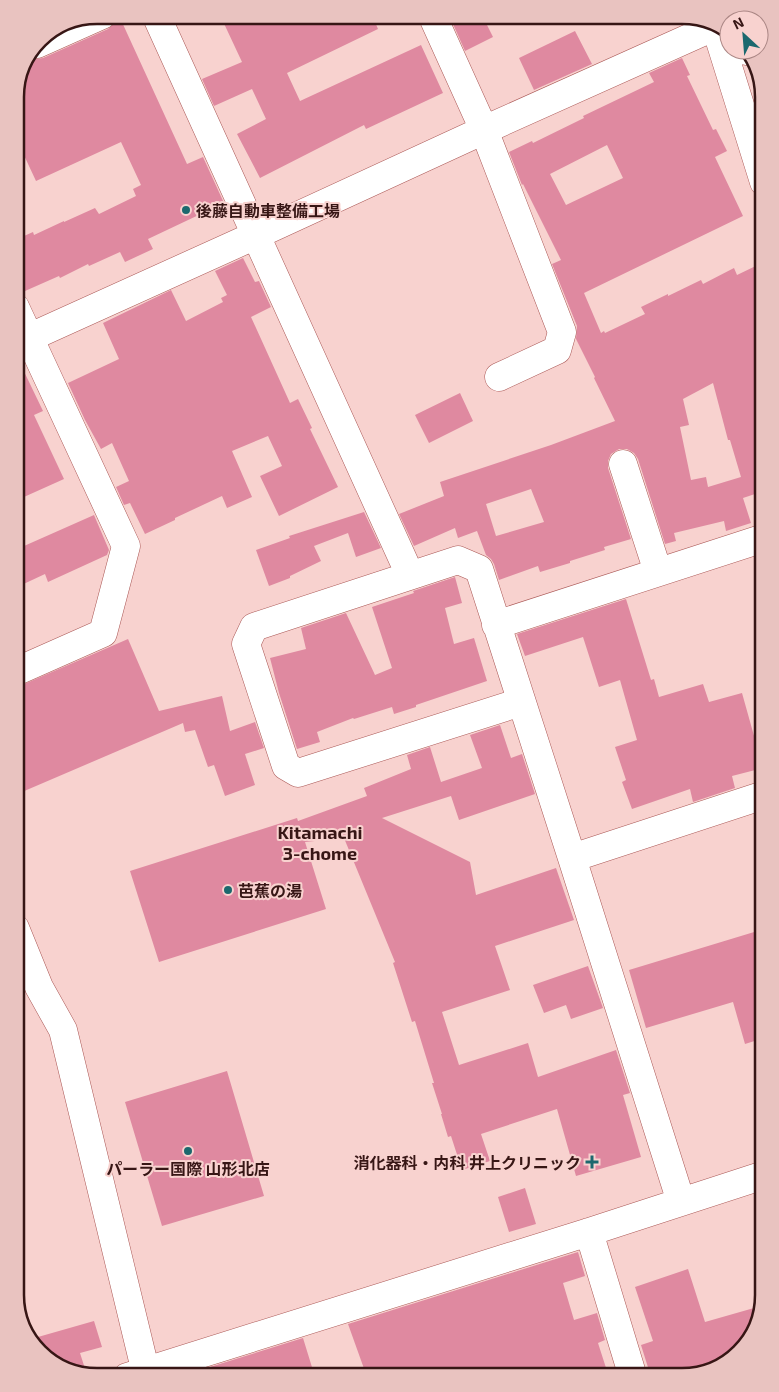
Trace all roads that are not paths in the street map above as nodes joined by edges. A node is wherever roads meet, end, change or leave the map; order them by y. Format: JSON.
{"nodes":[{"id":1,"x":160,"y":24,"type":"edge"},
{"id":2,"x":436,"y":24,"type":"edge"},
{"id":3,"x":74,"y":28,"type":"edge"},
{"id":4,"x":61,"y":33,"type":"edge"},
{"id":5,"x":719,"y":41,"type":"edge"},
{"id":6,"x":733,"y":60,"type":"edge"},
{"id":7,"x":484,"y":130,"type":"junction"},
{"id":8,"x":755,"y":147,"type":"edge"},
{"id":9,"x":256,"y":235,"type":"junction"},
{"id":10,"x":24,"y":340,"type":"edge"},
{"id":11,"x":24,"y":345,"type":"edge"},
{"id":12,"x":500,"y":377,"type":"dead end"},
{"id":13,"x":623,"y":464,"type":"dead end"},
{"id":14,"x":755,"y":541,"type":"edge"},
{"id":15,"x":658,"y":572,"type":"junction"},
{"id":16,"x":410,"y":575,"type":"junction"},
{"id":17,"x":496,"y":624,"type":"junction"},
{"id":18,"x":24,"y":668,"type":"edge"},
{"id":19,"x":521,"y":702,"type":"junction"},
{"id":20,"x":755,"y":798,"type":"edge"},
{"id":21,"x":572,"y":858,"type":"junction"},
{"id":22,"x":24,"y":974,"type":"edge"},
{"id":23,"x":27,"y":989,"type":"edge"},
{"id":24,"x":755,"y":1179,"type":"edge"},
{"id":25,"x":681,"y":1202,"type":"junction"},
{"id":26,"x":589,"y":1232,"type":"junction"},
{"id":27,"x":138,"y":1368,"type":"edge"},
{"id":28,"x":162,"y":1368,"type":"edge"},
{"id":29,"x":629,"y":1368,"type":"edge"}],
"edges":[{"from":1,"to":9,"type":"street"},
{"from":2,"to":7,"type":"street"},
{"from":3,"to":4,"type":"street"},
{"from":5,"to":7,"type":"street"},
{"from":6,"to":8,"type":"street"},
{"from":7,"to":9,"type":"street"},
{"from":7,"to":12,"type":"street"},
{"from":9,"to":10,"type":"street"},
{"from":9,"to":16,"type":"street"},
{"from":11,"to":18,"type":"street"},
{"from":13,"to":15,"type":"street"},
{"from":14,"to":15,"type":"street"},
{"from":15,"to":17,"type":"street"},
{"from":16,"to":17,"type":"street"},
{"from":16,"to":19,"type":"street"},
{"from":17,"to":19,"type":"street"},
{"from":19,"to":21,"type":"street"},
{"from":20,"to":21,"type":"street"},
{"from":21,"to":25,"type":"street"},
{"from":22,"to":23,"type":"street"},
{"from":23,"to":27,"type":"street"},
{"from":24,"to":25,"type":"street"},
{"from":25,"to":26,"type":"street"},
{"from":26,"to":28,"type":"street"},
{"from":26,"to":29,"type":"street"}]}
